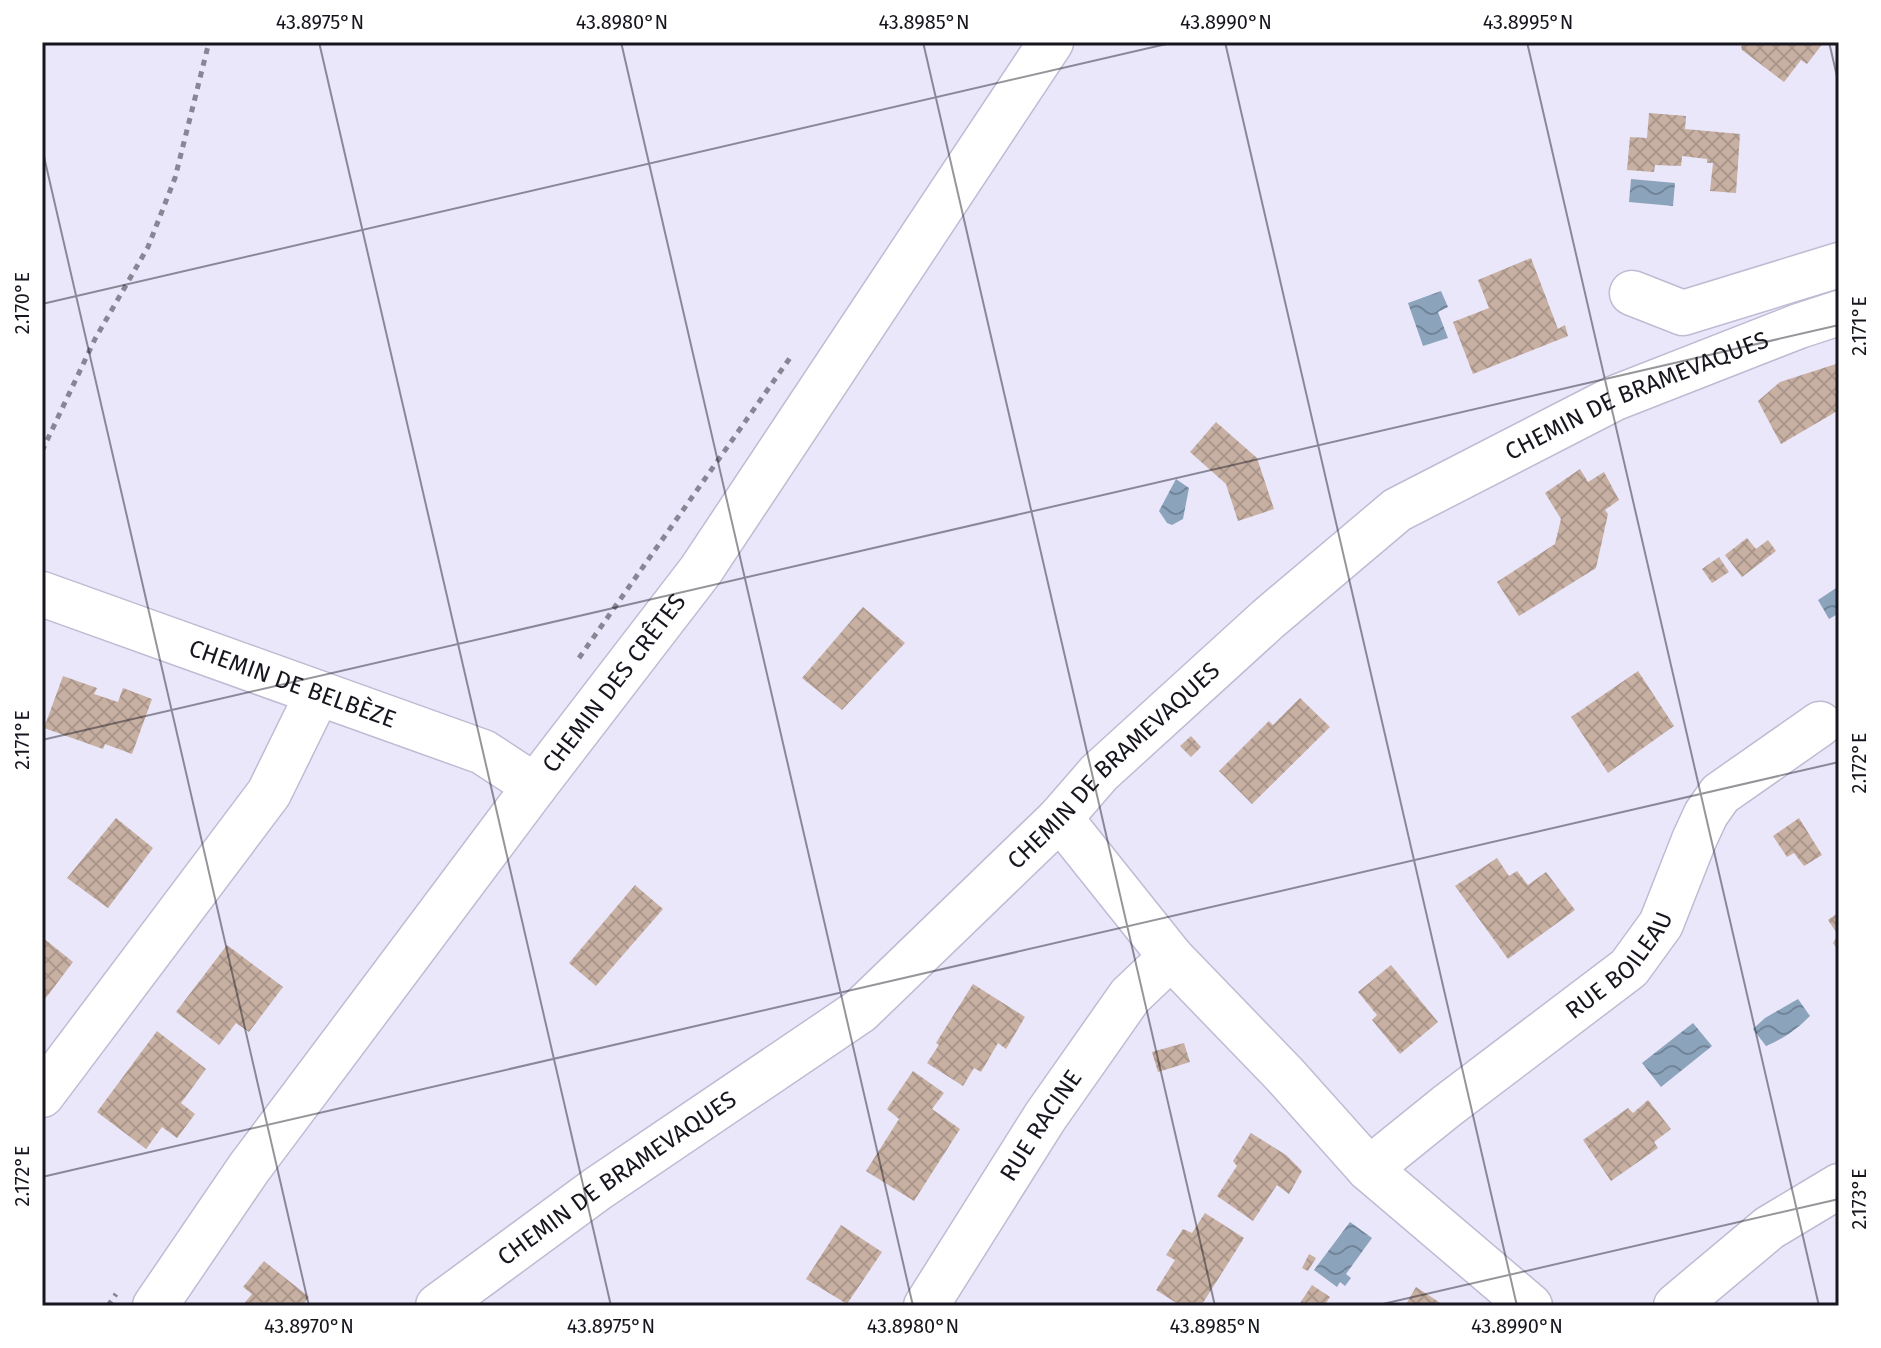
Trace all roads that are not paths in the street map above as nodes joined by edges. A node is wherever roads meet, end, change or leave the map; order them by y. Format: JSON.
{"nodes":[{"id":1,"x":1051,"y":42,"type":"edge"},
{"id":2,"x":1839,"y":265,"type":"edge"},
{"id":3,"x":1632,"y":293,"type":"dead end"},
{"id":4,"x":1839,"y":313,"type":"edge"},
{"id":5,"x":42,"y":594,"type":"edge"},
{"id":6,"x":318,"y":693,"type":"junction"},
{"id":7,"x":1820,"y":724,"type":"dead end"},
{"id":8,"x":535,"y":786,"type":"junction"},
{"id":9,"x":1060,"y":818,"type":"junction"},
{"id":10,"x":1171,"y":957,"type":"junction"},
{"id":11,"x":42,"y":1095,"type":"edge"},
{"id":12,"x":1369,"y":1169,"type":"junction"},
{"id":13,"x":1839,"y":1186,"type":"edge"},
{"id":14,"x":136,"y":1300,"type":"edge"},
{"id":15,"x":438,"y":1306,"type":"edge"},
{"id":16,"x":926,"y":1306,"type":"edge"},
{"id":17,"x":1530,"y":1306,"type":"edge"},
{"id":18,"x":1676,"y":1306,"type":"edge"}],
"edges":[{"from":1,"to":8,"type":"street","name":"CHEMIN DES CRÊTES"},
{"from":2,"to":3,"type":"street"},
{"from":4,"to":9,"type":"street","name":"CHEMIN DE BRAMEVAQUES"},
{"from":5,"to":6,"type":"street","name":"CHEMIN DE BELBÈZE"},
{"from":6,"to":8,"type":"street","name":"CHEMIN DE BELBÈZE"},
{"from":6,"to":11,"type":"street"},
{"from":7,"to":12,"type":"street","name":"RUE BOILEAU"},
{"from":8,"to":14,"type":"street","name":"CHEMIN DES CRÊTES"},
{"from":9,"to":10,"type":"street"},
{"from":9,"to":15,"type":"street","name":"CHEMIN DE BRAMEVAQUES"},
{"from":10,"to":12,"type":"street"},
{"from":10,"to":16,"type":"street","name":"RUE RACINE"},
{"from":12,"to":17,"type":"street"},
{"from":13,"to":18,"type":"street"}]}
